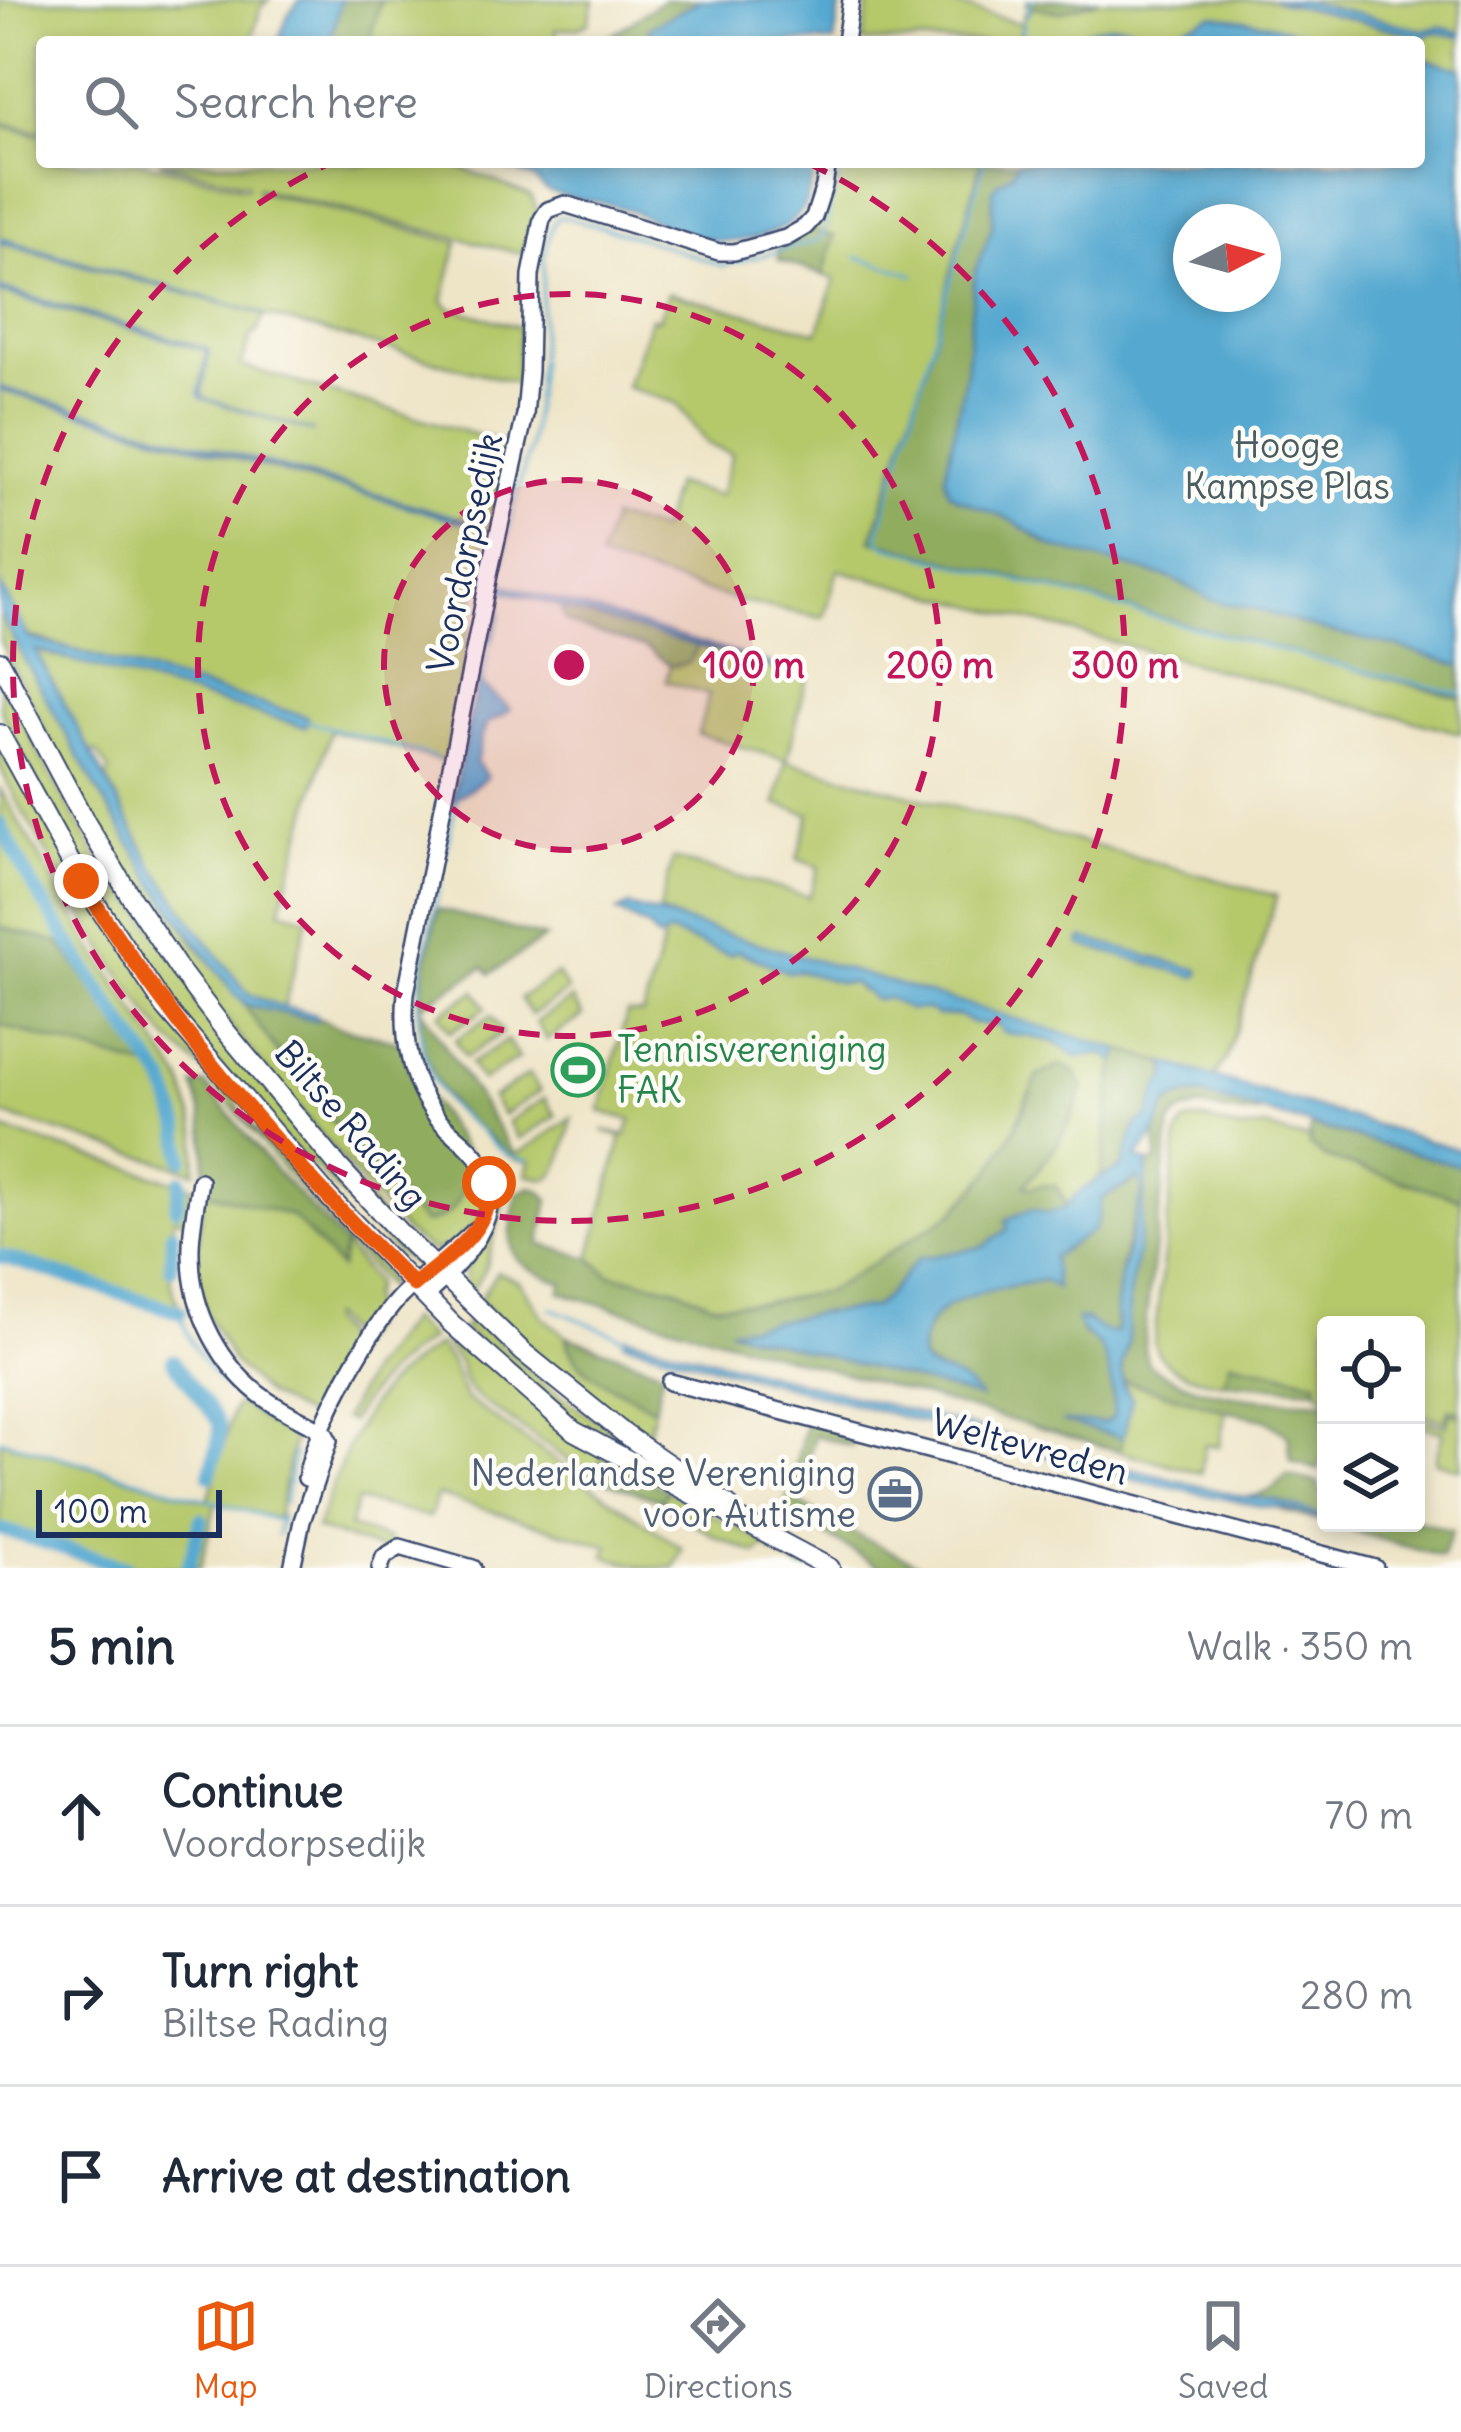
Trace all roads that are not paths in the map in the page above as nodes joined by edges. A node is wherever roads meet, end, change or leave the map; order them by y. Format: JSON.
{"nodes":[{"id":1,"x":851,"y":0,"type":"edge"},
{"id":2,"x":846,"y":36,"type":"edge"},
{"id":3,"x":827,"y":168,"type":"edge"},
{"id":4,"x":0,"y":661,"type":"edge"},
{"id":5,"x":0,"y":734,"type":"edge"},
{"id":6,"x":200,"y":1181,"type":"dead end"},
{"id":7,"x":440,"y":1273,"type":"junction"},
{"id":8,"x":420,"y":1290,"type":"junction"},
{"id":9,"x":670,"y":1382,"type":"dead end"},
{"id":10,"x":317,"y":1428,"type":"junction"},
{"id":11,"x":765,"y":1533,"type":"junction"},
{"id":12,"x":292,"y":1568,"type":"edge"},
{"id":13,"x":380,"y":1568,"type":"edge"},
{"id":14,"x":473,"y":1568,"type":"edge"},
{"id":15,"x":830,"y":1568,"type":"edge"},
{"id":16,"x":1375,"y":1568,"type":"edge"}],
"edges":[{"from":1,"to":2,"type":"street"},
{"from":3,"to":7,"type":"street","name":"Voordorpsedijk"},
{"from":4,"to":7,"type":"main road","name":"Biltse Rading"},
{"from":5,"to":8,"type":"main road","name":"Biltse Rading"},
{"from":6,"to":10,"type":"street"},
{"from":7,"to":8,"type":"street","name":"Voordorpsedijk"},
{"from":7,"to":11,"type":"main road","name":"Biltse Rading"},
{"from":8,"to":10,"type":"street","name":"Voordorpsedijk"},
{"from":8,"to":11,"type":"main road","name":"Biltse Rading"},
{"from":9,"to":16,"type":"street","name":"Weltevreden"},
{"from":10,"to":12,"type":"street"},
{"from":11,"to":15,"type":"main road","name":"Biltse Rading"},
{"from":13,"to":14,"type":"street"}]}
